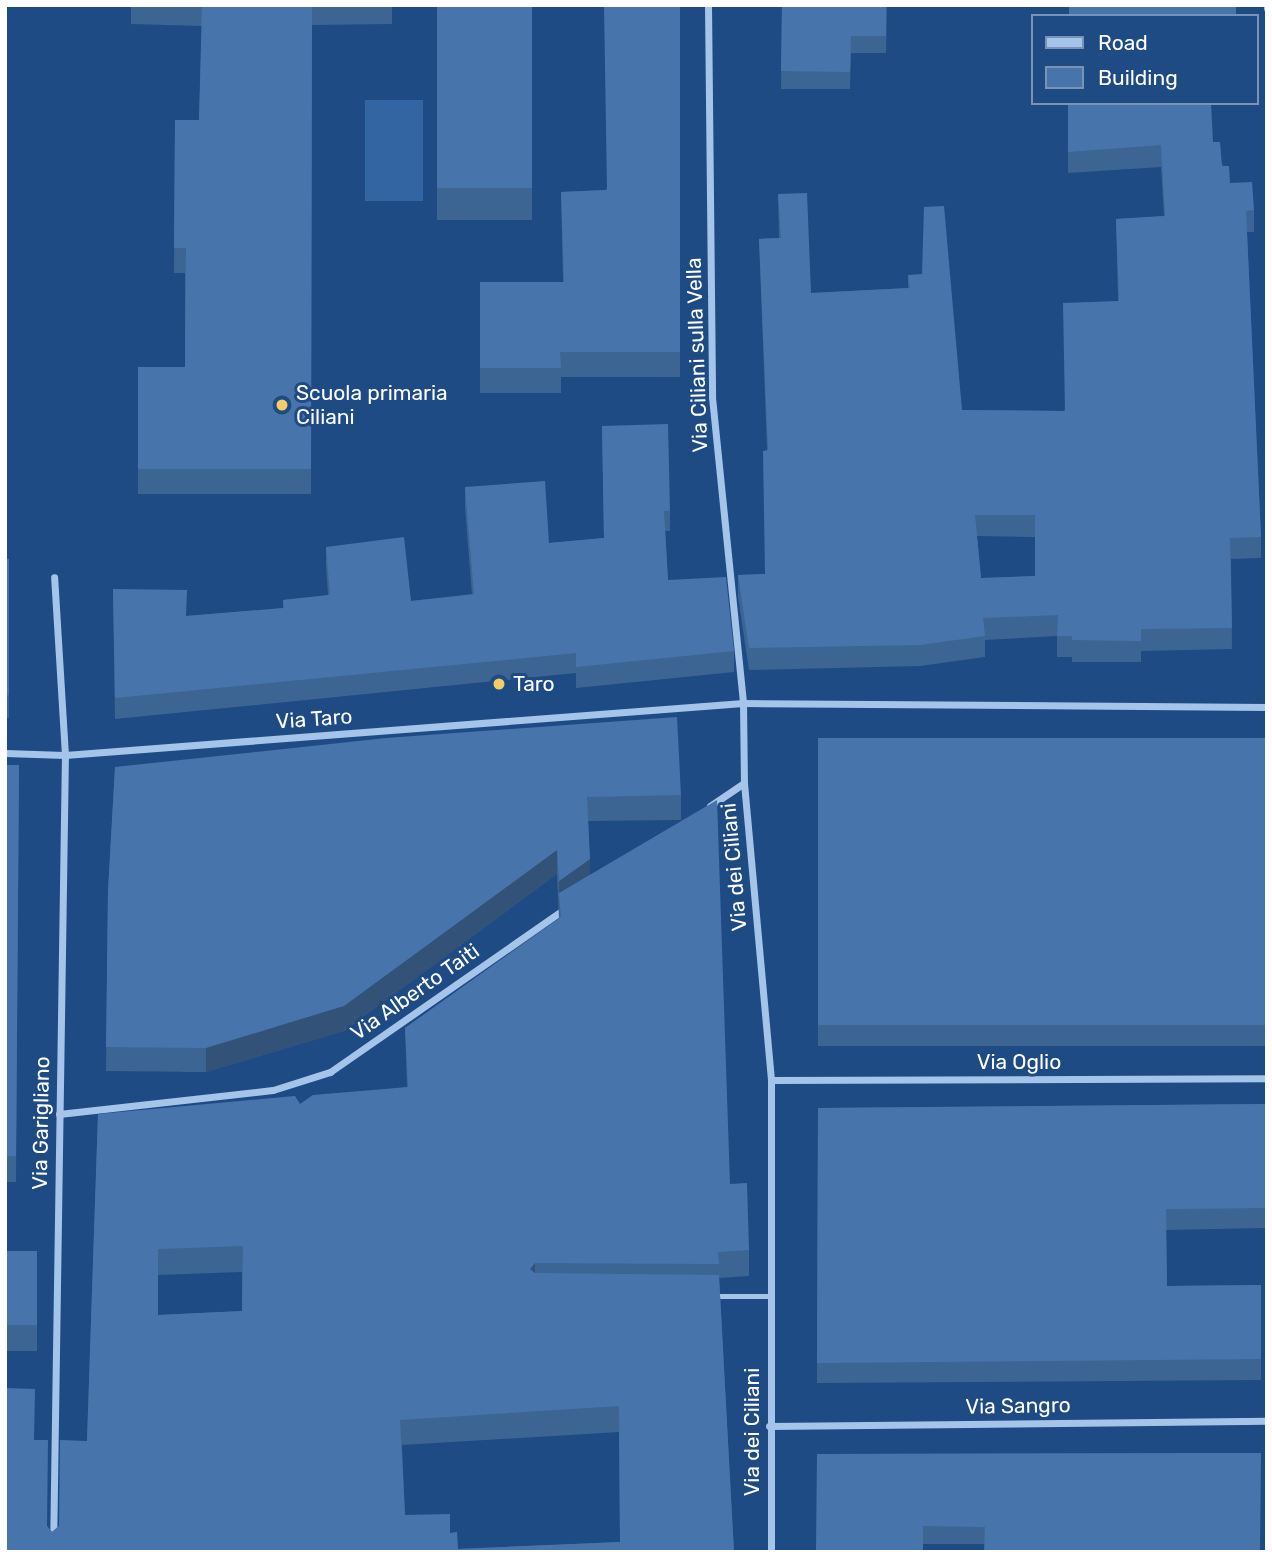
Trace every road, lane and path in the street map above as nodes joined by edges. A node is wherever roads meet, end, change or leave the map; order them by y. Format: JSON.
{"nodes":[{"id":1,"x":708,"y":5,"type":"edge"},
{"id":2,"x":54,"y":577,"type":"dead end"},
{"id":3,"x":743,"y":703,"type":"junction"},
{"id":4,"x":1267,"y":707,"type":"edge"},
{"id":5,"x":5,"y":753,"type":"edge"},
{"id":6,"x":65,"y":755,"type":"junction"},
{"id":7,"x":744,"y":783,"type":"junction"},
{"id":8,"x":699,"y":814,"type":"edge"},
{"id":9,"x":577,"y":900,"type":"edge"},
{"id":10,"x":1267,"y":1079,"type":"edge"},
{"id":11,"x":771,"y":1080,"type":"junction"},
{"id":12,"x":59,"y":1114,"type":"junction"},
{"id":13,"x":701,"y":1296,"type":"edge"},
{"id":14,"x":770,"y":1296,"type":"junction"},
{"id":15,"x":1267,"y":1421,"type":"edge"},
{"id":16,"x":769,"y":1426,"type":"junction"},
{"id":17,"x":53,"y":1552,"type":"edge"},
{"id":18,"x":771,"y":1552,"type":"edge"}],
"edges":[{"from":1,"to":3,"type":"street","name":"Via Ciliani sulla Vella"},
{"from":2,"to":6,"type":"street"},
{"from":3,"to":4,"type":"street"},
{"from":3,"to":6,"type":"street","name":"Via Taro"},
{"from":3,"to":7,"type":"street","name":"Via dei Ciliani"},
{"from":5,"to":6,"type":"street"},
{"from":6,"to":12,"type":"street","name":"Via Garigliano"},
{"from":7,"to":8,"type":"street"},
{"from":7,"to":11,"type":"street","name":"Via dei Ciliani"},
{"from":9,"to":12,"type":"street","name":"Via Alberto Taiti"},
{"from":10,"to":11,"type":"street","name":"Via Oglio"},
{"from":11,"to":14,"type":"street","name":"Via dei Ciliani"},
{"from":12,"to":17,"type":"street","name":"Via Garigliano"},
{"from":13,"to":14,"type":"lane"},
{"from":14,"to":16,"type":"street","name":"Via dei Ciliani"},
{"from":15,"to":16,"type":"street","name":"Via Sangro"},
{"from":16,"to":18,"type":"street","name":"Via dei Ciliani"}]}
